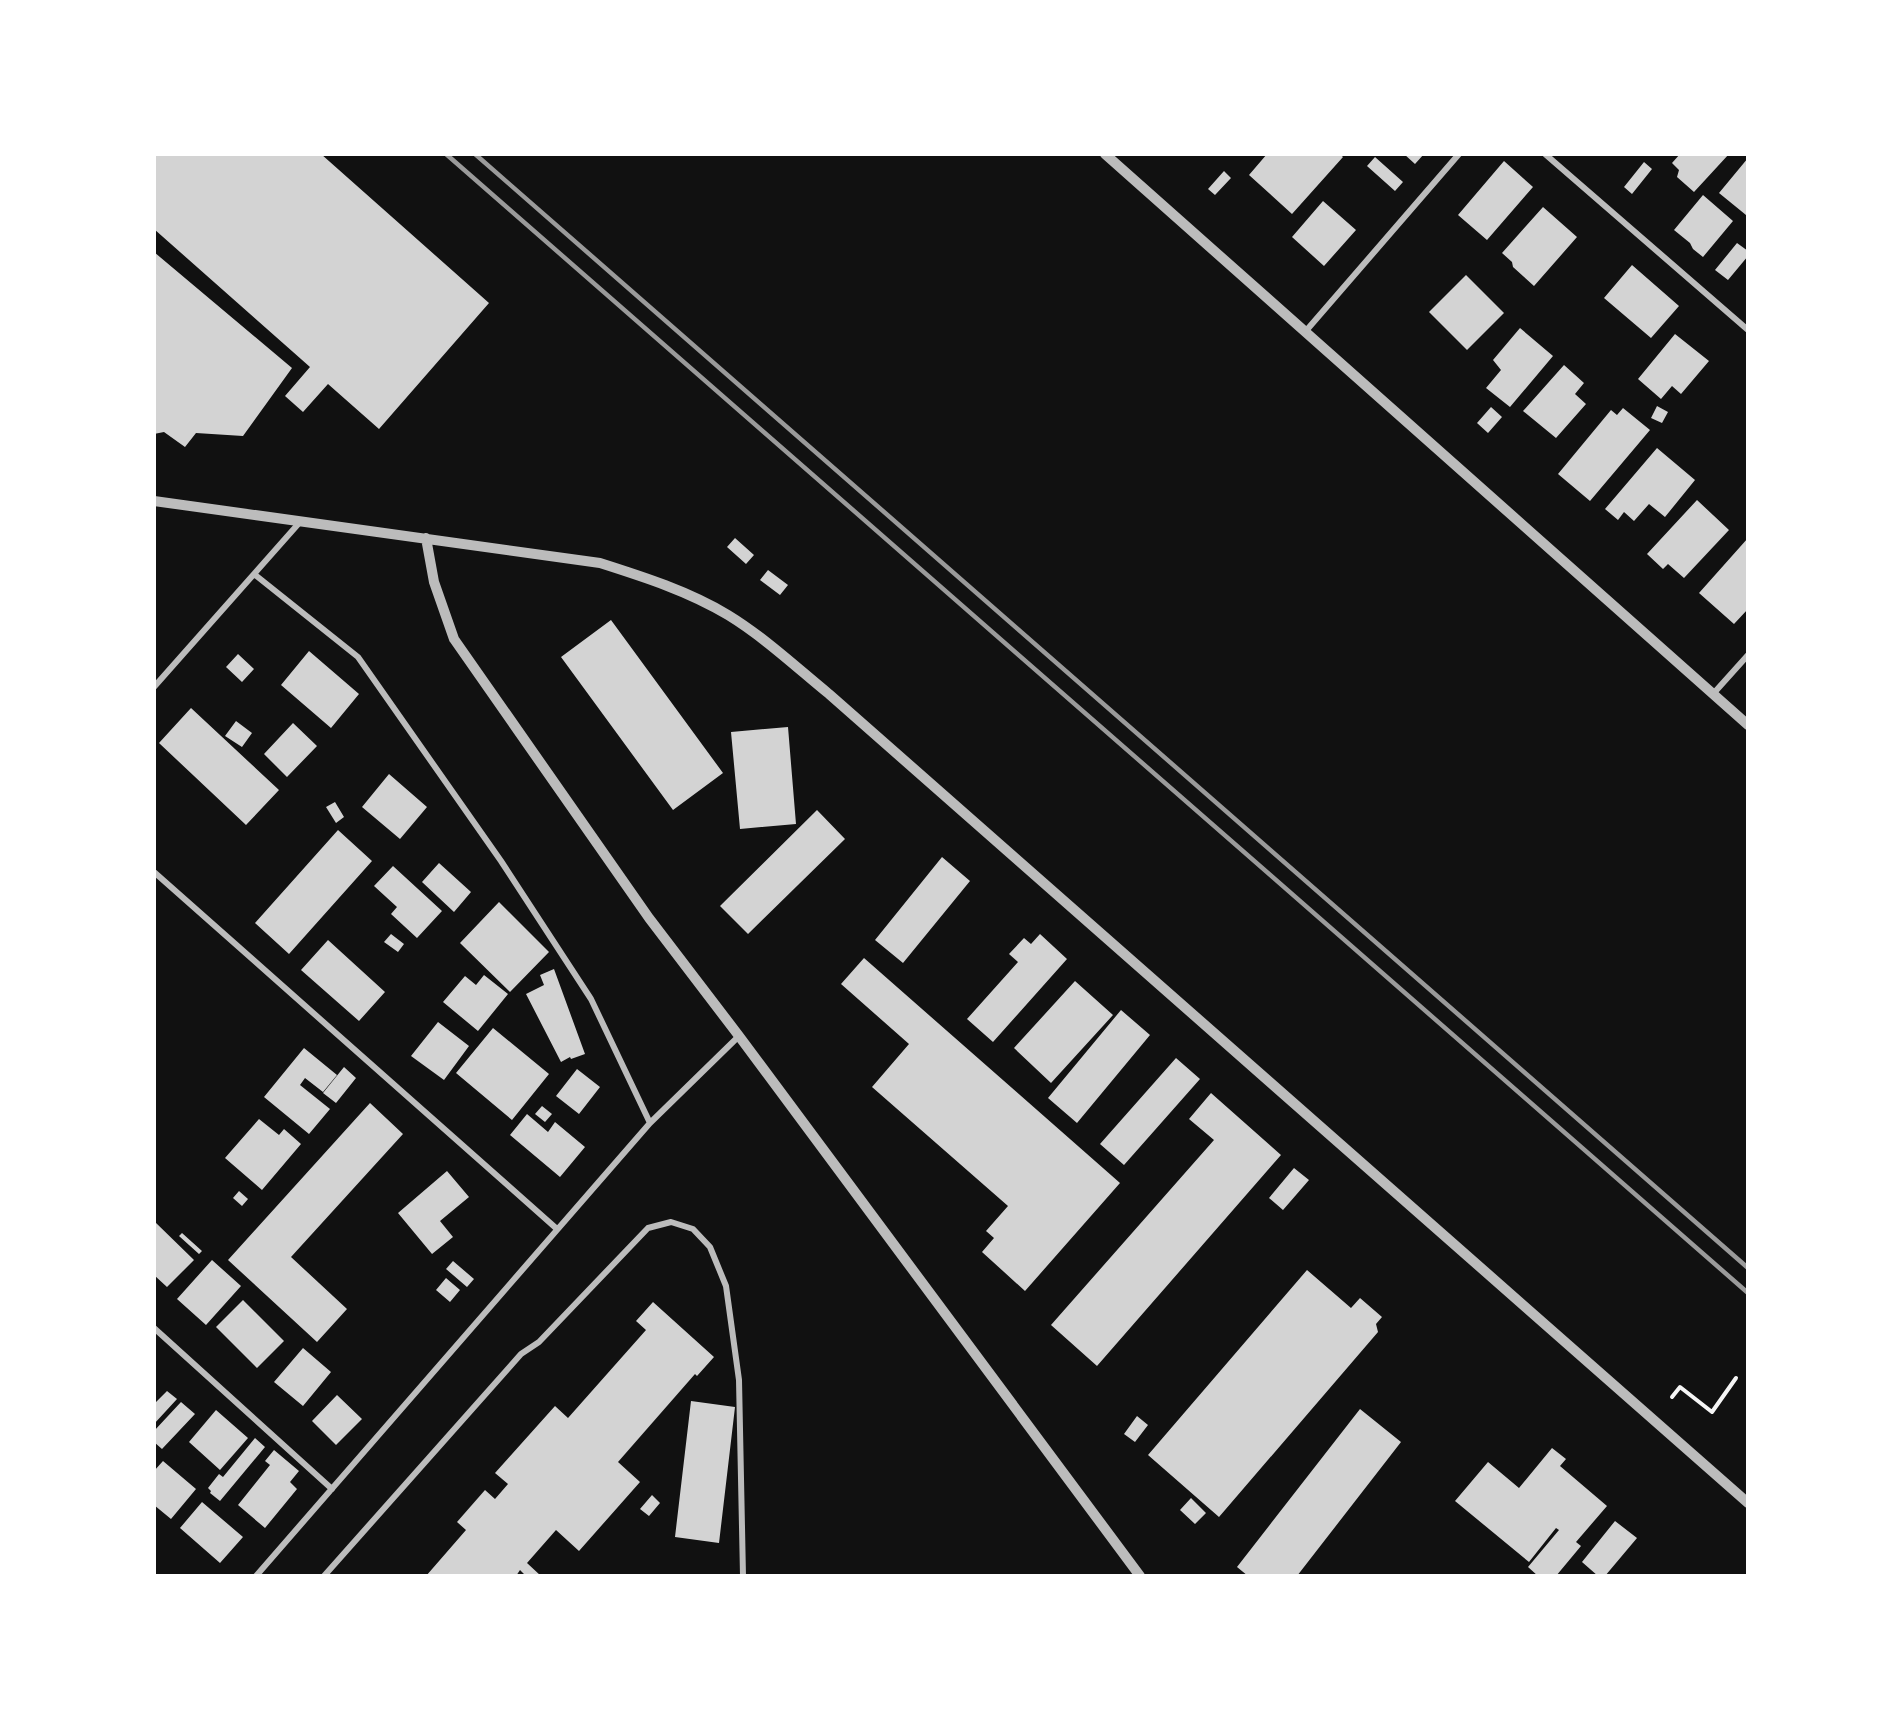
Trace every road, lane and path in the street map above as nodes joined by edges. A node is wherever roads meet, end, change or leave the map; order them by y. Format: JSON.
{"nodes":[{"id":1,"x":1104,"y":154,"type":"edge"},
{"id":2,"x":1459,"y":154,"type":"edge"},
{"id":3,"x":1545,"y":154,"type":"edge"},
{"id":4,"x":1748,"y":330,"type":"edge"},
{"id":5,"x":1305,"y":332,"type":"junction"},
{"id":6,"x":154,"y":501,"type":"edge"},
{"id":7,"x":300,"y":522,"type":"junction"},
{"id":8,"x":426,"y":538,"type":"junction"},
{"id":9,"x":254,"y":574,"type":"junction"},
{"id":10,"x":1748,"y":655,"type":"edge"},
{"id":11,"x":154,"y":687,"type":"edge"},
{"id":12,"x":1713,"y":694,"type":"junction"},
{"id":13,"x":1748,"y":725,"type":"edge"},
{"id":14,"x":154,"y":872,"type":"edge"},
{"id":15,"x":739,"y":1036,"type":"junction"},
{"id":16,"x":650,"y":1123,"type":"junction"},
{"id":17,"x":557,"y":1229,"type":"junction"},
{"id":18,"x":154,"y":1328,"type":"edge"},
{"id":19,"x":1736,"y":1378,"type":"dead end"},
{"id":20,"x":1672,"y":1397,"type":"dead end"},
{"id":21,"x":332,"y":1489,"type":"junction"},
{"id":22,"x":1748,"y":1503,"type":"edge"},
{"id":23,"x":256,"y":1575,"type":"edge"},
{"id":24,"x":324,"y":1575,"type":"edge"},
{"id":25,"x":743,"y":1575,"type":"edge"},
{"id":26,"x":1140,"y":1575,"type":"edge"}],
"edges":[{"from":1,"to":5,"type":"street"},
{"from":2,"to":5,"type":"street"},
{"from":3,"to":4,"type":"street"},
{"from":5,"to":12,"type":"street"},
{"from":6,"to":7,"type":"street"},
{"from":7,"to":8,"type":"street"},
{"from":7,"to":9,"type":"street"},
{"from":8,"to":15,"type":"street"},
{"from":8,"to":22,"type":"street"},
{"from":9,"to":11,"type":"street"},
{"from":9,"to":16,"type":"street"},
{"from":10,"to":12,"type":"street"},
{"from":12,"to":13,"type":"street"},
{"from":14,"to":17,"type":"street"},
{"from":15,"to":16,"type":"street"},
{"from":15,"to":26,"type":"street"},
{"from":16,"to":17,"type":"street"},
{"from":17,"to":21,"type":"street"},
{"from":18,"to":21,"type":"street"},
{"from":19,"to":20,"type":"path"},
{"from":21,"to":23,"type":"street"},
{"from":24,"to":25,"type":"street"}]}
